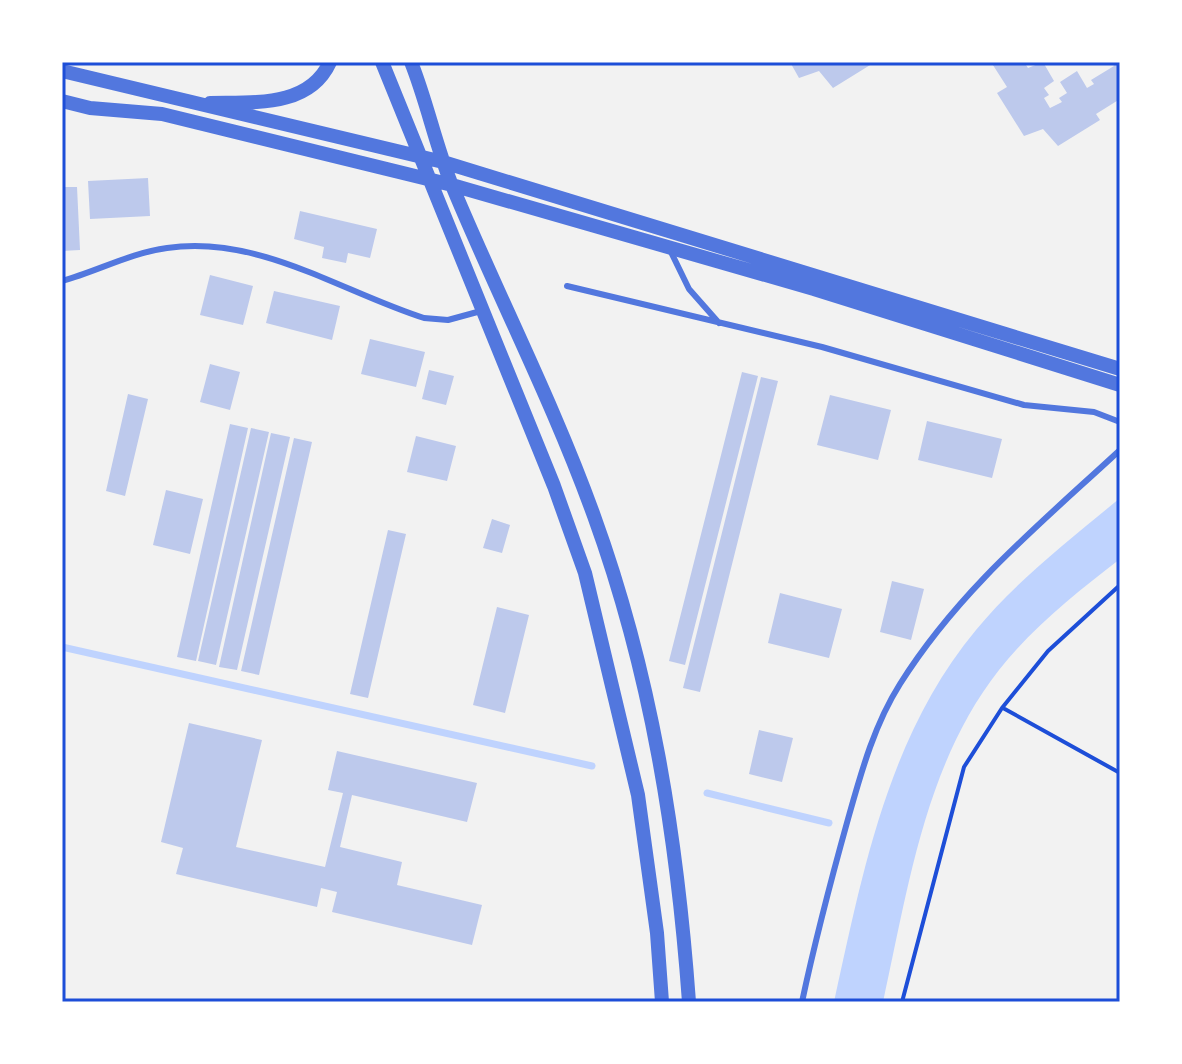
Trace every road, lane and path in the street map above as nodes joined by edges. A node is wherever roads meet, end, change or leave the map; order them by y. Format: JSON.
{"nodes":[{"id":1,"x":330,"y":62,"type":"edge"},
{"id":2,"x":382,"y":62,"type":"edge"},
{"id":3,"x":411,"y":62,"type":"edge"},
{"id":4,"x":62,"y":71,"type":"edge"},
{"id":5,"x":62,"y":101,"type":"edge"},
{"id":6,"x":192,"y":104,"type":"junction"},
{"id":7,"x":418,"y":157,"type":"junction"},
{"id":8,"x":443,"y":162,"type":"junction"},
{"id":9,"x":427,"y":179,"type":"junction"},
{"id":10,"x":452,"y":185,"type":"junction"},
{"id":11,"x":669,"y":247,"type":"junction"},
{"id":12,"x":62,"y":281,"type":"edge"},
{"id":13,"x":567,"y":286,"type":"dead end"},
{"id":14,"x":481,"y":311,"type":"junction"},
{"id":15,"x":720,"y":323,"type":"junction"},
{"id":16,"x":1120,"y":369,"type":"edge"},
{"id":17,"x":1120,"y":385,"type":"edge"},
{"id":18,"x":1120,"y":422,"type":"edge"},
{"id":19,"x":1120,"y":450,"type":"edge"},
{"id":20,"x":1120,"y":585,"type":"edge"},
{"id":21,"x":1002,"y":708,"type":"junction"},
{"id":22,"x":1120,"y":773,"type":"edge"},
{"id":23,"x":662,"y":1002,"type":"edge"},
{"id":24,"x":689,"y":1002,"type":"edge"},
{"id":25,"x":802,"y":1002,"type":"edge"},
{"id":26,"x":902,"y":1002,"type":"edge"}],
"edges":[{"from":1,"to":6,"type":"street"},
{"from":2,"to":7,"type":"street"},
{"from":3,"to":8,"type":"street"},
{"from":4,"to":6,"type":"street"},
{"from":5,"to":9,"type":"street"},
{"from":6,"to":7,"type":"street"},
{"from":7,"to":8,"type":"street"},
{"from":7,"to":9,"type":"street"},
{"from":8,"to":10,"type":"street"},
{"from":8,"to":16,"type":"street"},
{"from":9,"to":10,"type":"street"},
{"from":9,"to":14,"type":"street"},
{"from":10,"to":11,"type":"street"},
{"from":10,"to":24,"type":"street"},
{"from":11,"to":15,"type":"lane"},
{"from":11,"to":17,"type":"street"},
{"from":12,"to":14,"type":"lane"},
{"from":13,"to":15,"type":"lane"},
{"from":14,"to":23,"type":"street"},
{"from":15,"to":18,"type":"lane"},
{"from":19,"to":25,"type":"lane"},
{"from":20,"to":21,"type":"path"},
{"from":21,"to":22,"type":"path"},
{"from":21,"to":26,"type":"path"}]}
